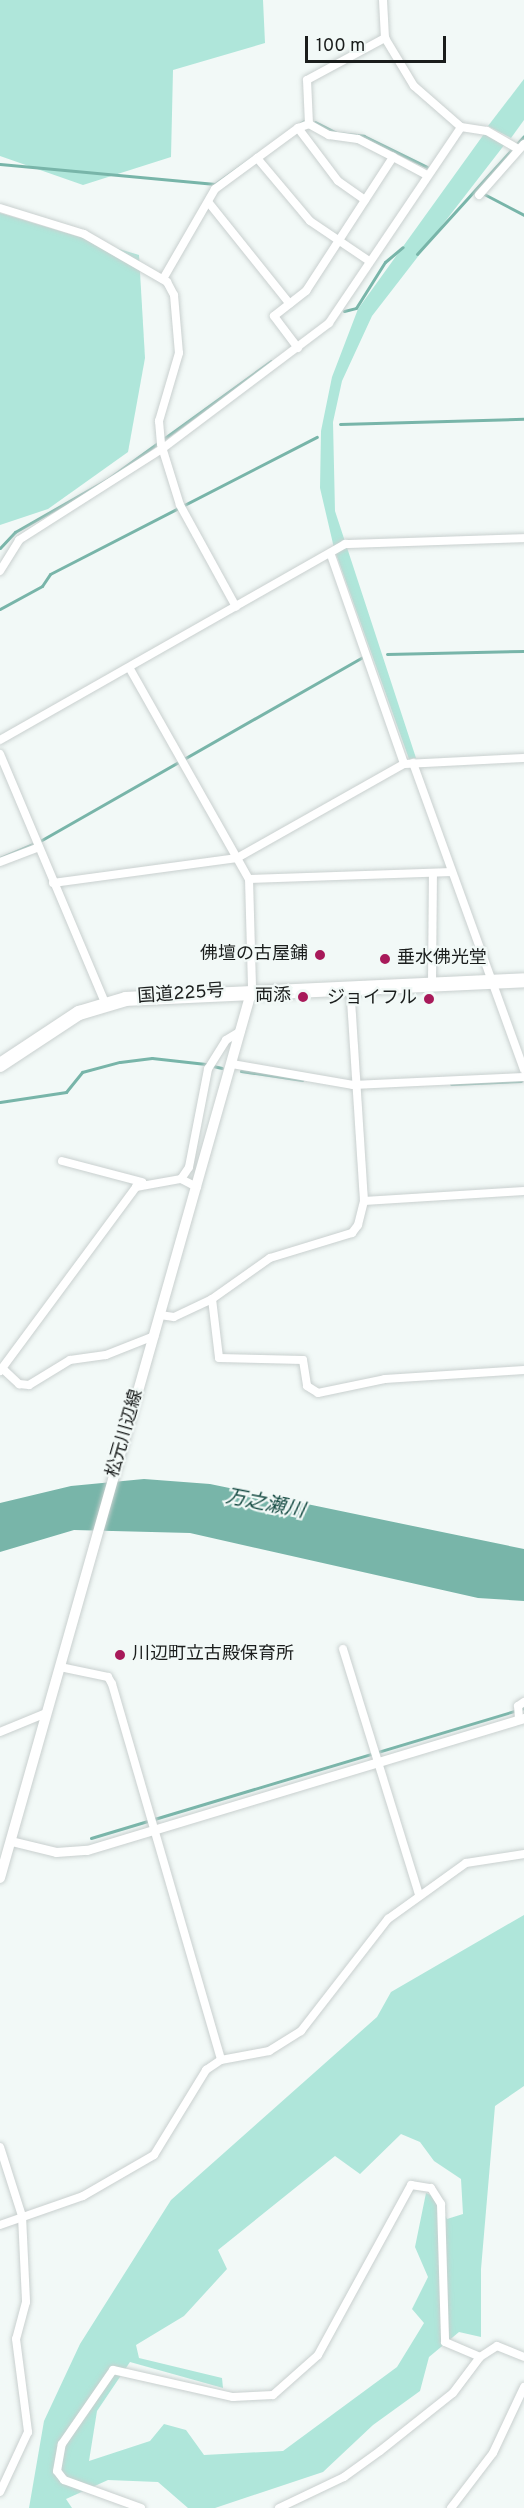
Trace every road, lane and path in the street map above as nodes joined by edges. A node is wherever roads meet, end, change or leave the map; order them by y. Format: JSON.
{"nodes":[{"id":1,"x":384,"y":0,"type":"edge"},
{"id":2,"x":385,"y":38,"type":"junction"},
{"id":3,"x":309,"y":124,"type":"junction"},
{"id":4,"x":462,"y":127,"type":"junction"},
{"id":5,"x":298,"y":128,"type":"junction"},
{"id":6,"x":517,"y":146,"type":"edge"},
{"id":7,"x":393,"y":157,"type":"junction"},
{"id":8,"x":257,"y":158,"type":"junction"},
{"id":9,"x":425,"y":174,"type":"junction"},
{"id":10,"x":479,"y":195,"type":"dead end"},
{"id":11,"x":365,"y":200,"type":"junction"},
{"id":12,"x":209,"y":204,"type":"junction"},
{"id":13,"x":0,"y":208,"type":"edge"},
{"id":14,"x":338,"y":240,"type":"junction"},
{"id":15,"x":369,"y":261,"type":"junction"},
{"id":16,"x":163,"y":279,"type":"junction"},
{"id":17,"x":290,"y":304,"type":"junction"},
{"id":18,"x":298,"y":348,"type":"junction"},
{"id":19,"x":161,"y":444,"type":"junction"},
{"id":20,"x":524,"y":538,"type":"edge"},
{"id":21,"x":331,"y":555,"type":"junction"},
{"id":22,"x":0,"y":571,"type":"edge"},
{"id":23,"x":236,"y":607,"type":"junction"},
{"id":24,"x":130,"y":669,"type":"junction"},
{"id":25,"x":0,"y":740,"type":"edge"},
{"id":26,"x":0,"y":754,"type":"edge"},
{"id":27,"x":524,"y":758,"type":"edge"},
{"id":28,"x":408,"y":763,"type":"junction"},
{"id":29,"x":36,"y":844,"type":"junction"},
{"id":30,"x":237,"y":858,"type":"junction"},
{"id":31,"x":0,"y":862,"type":"edge"},
{"id":32,"x":452,"y":872,"type":"junction"},
{"id":33,"x":433,"y":874,"type":"junction"},
{"id":34,"x":249,"y":879,"type":"junction"},
{"id":35,"x":53,"y":883,"type":"junction"},
{"id":36,"x":524,"y":980,"type":"edge"},
{"id":37,"x":492,"y":981,"type":"junction"},
{"id":38,"x":432,"y":983,"type":"junction"},
{"id":39,"x":350,"y":986,"type":"junction"},
{"id":40,"x":252,"y":989,"type":"junction"},
{"id":41,"x":105,"y":1003,"type":"junction"},
{"id":42,"x":241,"y":1031,"type":"junction"},
{"id":43,"x":232,"y":1064,"type":"junction"},
{"id":44,"x":0,"y":1065,"type":"edge"},
{"id":45,"x":524,"y":1070,"type":"edge"},
{"id":46,"x":524,"y":1077,"type":"edge"},
{"id":47,"x":353,"y":1086,"type":"junction"},
{"id":48,"x":62,"y":1161,"type":"dead end"},
{"id":49,"x":181,"y":1179,"type":"junction"},
{"id":50,"x":142,"y":1182,"type":"junction"},
{"id":51,"x":197,"y":1187,"type":"junction"},
{"id":52,"x":524,"y":1191,"type":"edge"},
{"id":53,"x":364,"y":1202,"type":"junction"},
{"id":54,"x":212,"y":1299,"type":"junction"},
{"id":55,"x":160,"y":1316,"type":"junction"},
{"id":56,"x":154,"y":1336,"type":"junction"},
{"id":57,"x":2,"y":1370,"type":"edge"},
{"id":58,"x":524,"y":1370,"type":"edge"},
{"id":59,"x":343,"y":1649,"type":"dead end"},
{"id":60,"x":60,"y":1667,"type":"junction"},
{"id":61,"x":520,"y":1712,"type":"edge"},
{"id":62,"x":46,"y":1713,"type":"junction"},
{"id":63,"x":0,"y":1732,"type":"edge"},
{"id":64,"x":377,"y":1756,"type":"junction"},
{"id":65,"x":151,"y":1824,"type":"junction"},
{"id":66,"x":11,"y":1841,"type":"junction"},
{"id":67,"x":524,"y":1854,"type":"edge"},
{"id":68,"x":0,"y":1878,"type":"edge"},
{"id":69,"x":420,"y":1895,"type":"junction"},
{"id":70,"x":220,"y":2060,"type":"junction"},
{"id":71,"x":0,"y":2147,"type":"edge"},
{"id":72,"x":22,"y":2216,"type":"junction"},
{"id":73,"x":0,"y":2225,"type":"edge"},
{"id":74,"x":480,"y":2357,"type":"junction"},
{"id":75,"x":524,"y":2357,"type":"edge"},
{"id":76,"x":524,"y":2387,"type":"edge"},
{"id":77,"x":0,"y":2492,"type":"edge"},
{"id":78,"x":141,"y":2508,"type":"edge"},
{"id":79,"x":279,"y":2508,"type":"edge"},
{"id":80,"x":451,"y":2508,"type":"edge"}],
"edges":[{"from":1,"to":2,"type":"street"},
{"from":2,"to":3,"type":"street"},
{"from":2,"to":4,"type":"street"},
{"from":3,"to":5,"type":"street"},
{"from":3,"to":7,"type":"street"},
{"from":4,"to":6,"type":"street"},
{"from":4,"to":9,"type":"street"},
{"from":5,"to":8,"type":"street"},
{"from":5,"to":11,"type":"street"},
{"from":6,"to":10,"type":"street"},
{"from":7,"to":9,"type":"street"},
{"from":7,"to":11,"type":"street"},
{"from":8,"to":12,"type":"street"},
{"from":8,"to":14,"type":"street"},
{"from":9,"to":15,"type":"street"},
{"from":11,"to":14,"type":"street"},
{"from":12,"to":16,"type":"street"},
{"from":12,"to":17,"type":"street"},
{"from":13,"to":16,"type":"street"},
{"from":14,"to":15,"type":"street"},
{"from":14,"to":17,"type":"street"},
{"from":15,"to":18,"type":"street"},
{"from":16,"to":19,"type":"street"},
{"from":17,"to":18,"type":"street"},
{"from":18,"to":19,"type":"street"},
{"from":19,"to":22,"type":"street"},
{"from":19,"to":23,"type":"street"},
{"from":20,"to":21,"type":"street"},
{"from":21,"to":23,"type":"street"},
{"from":21,"to":28,"type":"street"},
{"from":23,"to":24,"type":"street"},
{"from":24,"to":25,"type":"street"},
{"from":24,"to":30,"type":"street"},
{"from":26,"to":29,"type":"street"},
{"from":27,"to":28,"type":"street"},
{"from":28,"to":30,"type":"street"},
{"from":28,"to":32,"type":"street"},
{"from":29,"to":31,"type":"street"},
{"from":29,"to":35,"type":"street"},
{"from":30,"to":34,"type":"street"},
{"from":30,"to":35,"type":"street"},
{"from":32,"to":33,"type":"street"},
{"from":32,"to":37,"type":"street"},
{"from":33,"to":34,"type":"street"},
{"from":33,"to":38,"type":"street"},
{"from":34,"to":40,"type":"street"},
{"from":35,"to":41,"type":"street"},
{"from":36,"to":37,"type":"highway","name":"国道225号"},
{"from":37,"to":38,"type":"highway","name":"国道225号"},
{"from":37,"to":45,"type":"street"},
{"from":38,"to":39,"type":"highway","name":"国道225号"},
{"from":39,"to":40,"type":"highway","name":"国道225号"},
{"from":39,"to":47,"type":"street"},
{"from":40,"to":41,"type":"highway","name":"国道225号"},
{"from":40,"to":42,"type":"main road","name":"松元川辺線"},
{"from":41,"to":44,"type":"highway","name":"国道225号"},
{"from":42,"to":43,"type":"main road","name":"松元川辺線"},
{"from":42,"to":49,"type":"street"},
{"from":43,"to":47,"type":"street"},
{"from":43,"to":51,"type":"main road","name":"松元川辺線"},
{"from":46,"to":47,"type":"street"},
{"from":47,"to":53,"type":"street"},
{"from":48,"to":50,"type":"street"},
{"from":49,"to":50,"type":"street"},
{"from":49,"to":51,"type":"street"},
{"from":50,"to":57,"type":"street"},
{"from":51,"to":55,"type":"main road","name":"松元川辺線"},
{"from":52,"to":53,"type":"street"},
{"from":53,"to":54,"type":"street"},
{"from":54,"to":55,"type":"street"},
{"from":54,"to":58,"type":"street"},
{"from":55,"to":56,"type":"main road","name":"松元川辺線"},
{"from":56,"to":57,"type":"street"},
{"from":56,"to":60,"type":"main road","name":"松元川辺線"},
{"from":59,"to":64,"type":"street"},
{"from":60,"to":62,"type":"main road","name":"松元川辺線"},
{"from":60,"to":65,"type":"street"},
{"from":61,"to":64,"type":"street"},
{"from":62,"to":63,"type":"street"},
{"from":62,"to":66,"type":"main road","name":"松元川辺線"},
{"from":64,"to":65,"type":"street"},
{"from":64,"to":69,"type":"street"},
{"from":65,"to":66,"type":"street"},
{"from":65,"to":70,"type":"street"},
{"from":66,"to":68,"type":"main road","name":"松元川辺線"},
{"from":67,"to":69,"type":"street"},
{"from":69,"to":70,"type":"street"},
{"from":70,"to":72,"type":"street"},
{"from":71,"to":72,"type":"street"},
{"from":72,"to":73,"type":"street"},
{"from":72,"to":77,"type":"street"},
{"from":74,"to":75,"type":"street"},
{"from":74,"to":78,"type":"street"},
{"from":74,"to":79,"type":"street"},
{"from":76,"to":80,"type":"street"}]}
